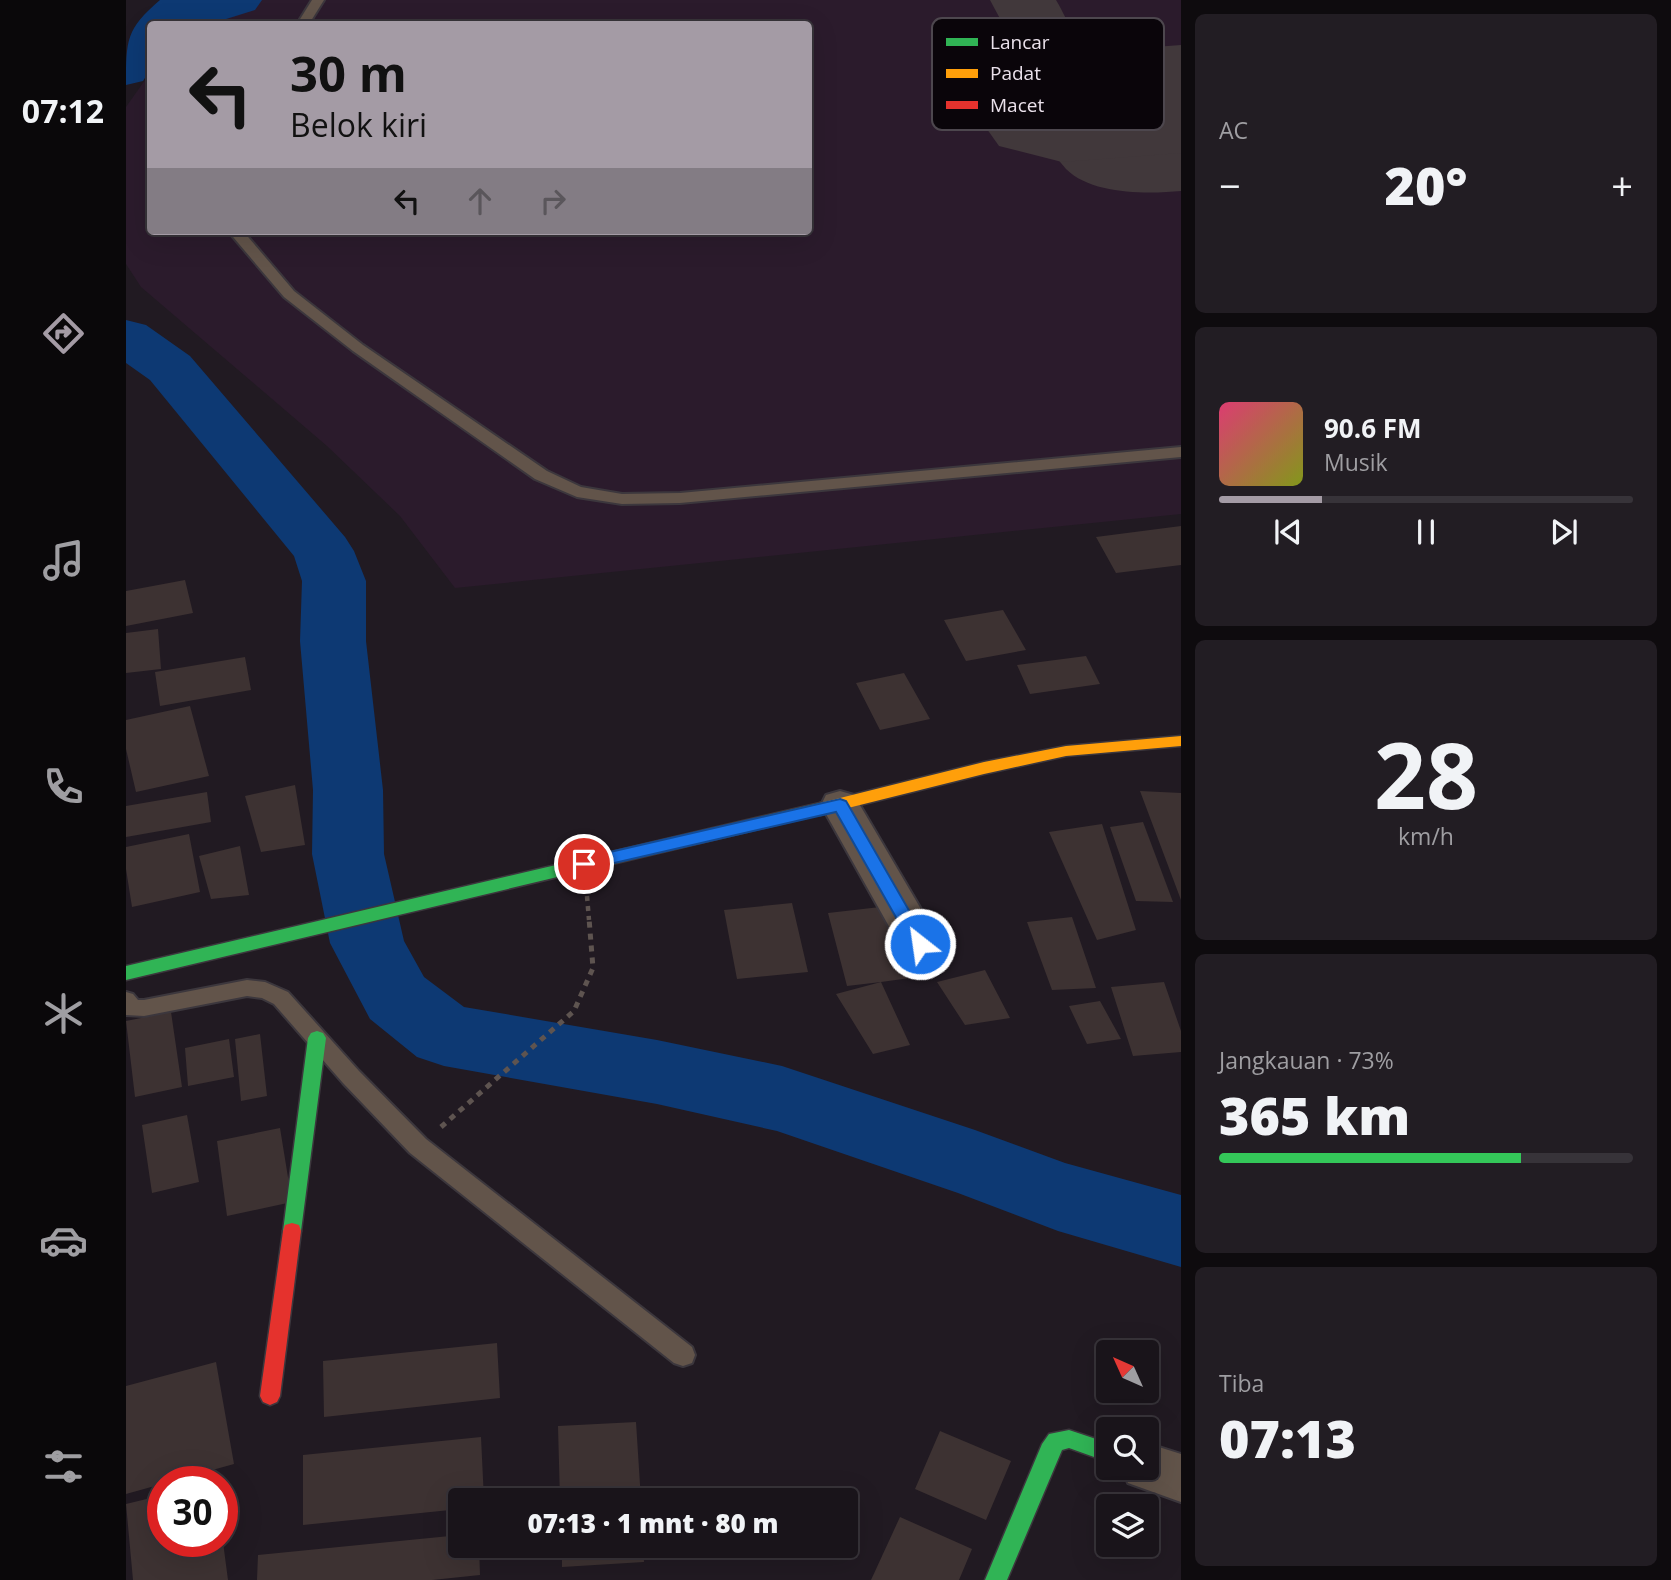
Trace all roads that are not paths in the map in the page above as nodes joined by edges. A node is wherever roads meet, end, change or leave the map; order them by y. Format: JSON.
{"nodes":[{"id":1,"x":318,"y":0,"type":"edge"},
{"id":2,"x":305,"y":21,"type":"edge"},
{"id":3,"x":237,"y":235,"type":"edge"},
{"id":4,"x":1181,"y":452,"type":"edge"},
{"id":5,"x":1181,"y":741,"type":"edge"},
{"id":6,"x":840,"y":805,"type":"junction"},
{"id":7,"x":920,"y":944,"type":"dead end"},
{"id":8,"x":126,"y":973,"type":"edge"},
{"id":9,"x":126,"y":1000,"type":"edge"},
{"id":10,"x":317,"y":1038,"type":"junction"},
{"id":11,"x":683,"y":1355,"type":"dead end"},
{"id":12,"x":270,"y":1396,"type":"dead end"},
{"id":13,"x":1096,"y":1449,"type":"edge"},
{"id":14,"x":1159,"y":1470,"type":"edge"},
{"id":15,"x":1181,"y":1478,"type":"edge"},
{"id":16,"x":996,"y":1580,"type":"edge"}],
"edges":[{"from":1,"to":2,"type":"lane"},
{"from":3,"to":4,"type":"lane"},
{"from":5,"to":6,"type":"street"},
{"from":6,"to":7,"type":"street"},
{"from":6,"to":8,"type":"street"},
{"from":9,"to":10,"type":"lane"},
{"from":10,"to":11,"type":"lane"},
{"from":10,"to":12,"type":"street"},
{"from":13,"to":16,"type":"street"},
{"from":14,"to":15,"type":"street"}]}
